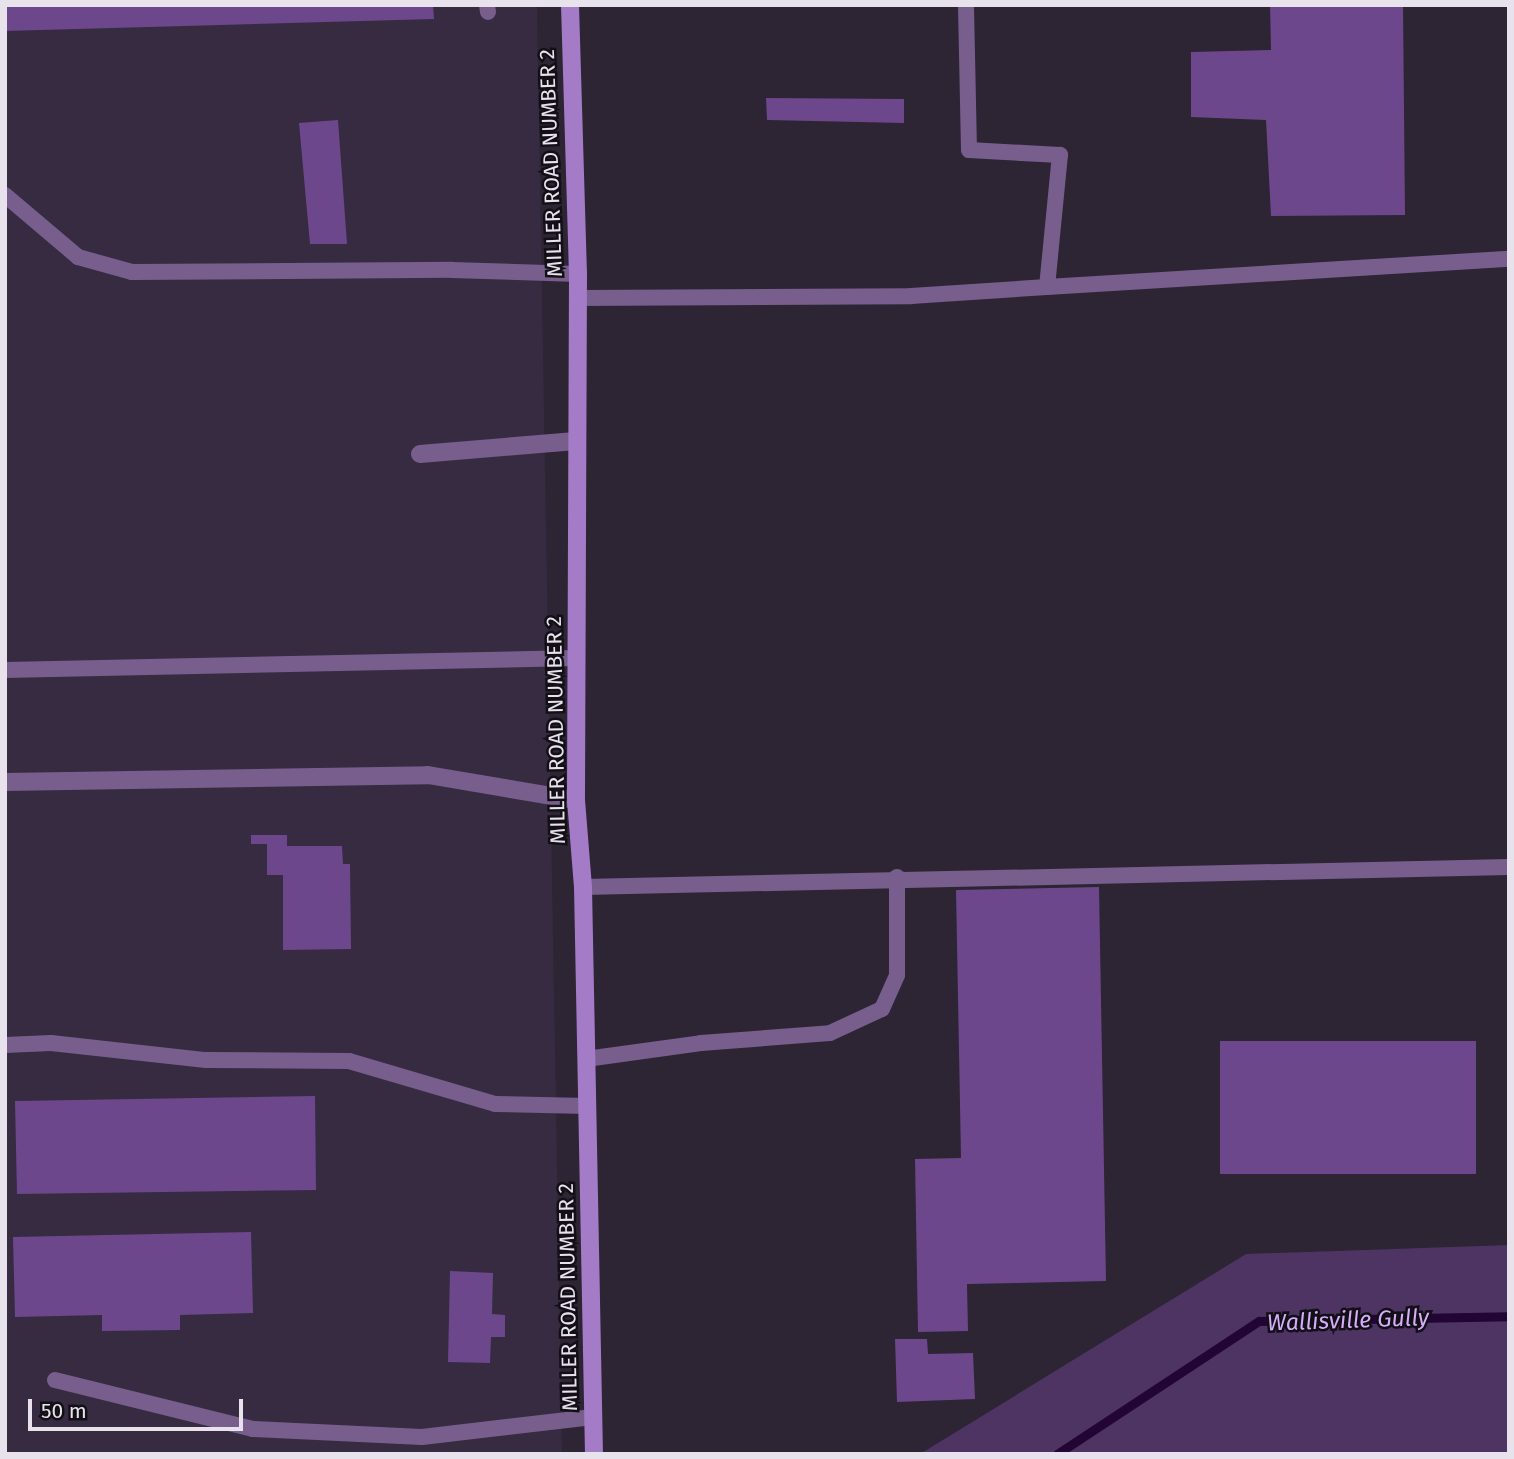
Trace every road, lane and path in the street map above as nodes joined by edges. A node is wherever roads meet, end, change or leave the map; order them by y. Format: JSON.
{"nodes":[{"id":1,"x":570,"y":5,"type":"edge"},
{"id":2,"x":967,"y":5,"type":"edge"},
{"id":3,"x":5,"y":195,"type":"edge"},
{"id":4,"x":1509,"y":259,"type":"edge"},
{"id":5,"x":578,"y":274,"type":"junction"},
{"id":6,"x":1047,"y":287,"type":"junction"},
{"id":7,"x":577,"y":298,"type":"junction"},
{"id":8,"x":575,"y":441,"type":"junction"},
{"id":9,"x":420,"y":454,"type":"dead end"},
{"id":10,"x":577,"y":658,"type":"junction"},
{"id":11,"x":5,"y":670,"type":"edge"},
{"id":12,"x":5,"y":782,"type":"edge"},
{"id":13,"x":576,"y":800,"type":"junction"},
{"id":14,"x":1509,"y":867,"type":"edge"},
{"id":15,"x":897,"y":877,"type":"junction"},
{"id":16,"x":583,"y":887,"type":"junction"},
{"id":17,"x":5,"y":1045,"type":"edge"},
{"id":18,"x":586,"y":1059,"type":"junction"},
{"id":19,"x":587,"y":1106,"type":"junction"},
{"id":20,"x":55,"y":1380,"type":"dead end"},
{"id":21,"x":593,"y":1417,"type":"junction"},
{"id":22,"x":594,"y":1454,"type":"edge"}],
"edges":[{"from":1,"to":5,"type":"main road","name":"MILLER ROAD NUMBER 2"},
{"from":2,"to":6,"type":"lane"},
{"from":3,"to":5,"type":"lane"},
{"from":4,"to":6,"type":"lane"},
{"from":5,"to":7,"type":"main road","name":"MILLER ROAD NUMBER 2"},
{"from":6,"to":7,"type":"lane"},
{"from":7,"to":8,"type":"main road","name":"MILLER ROAD NUMBER 2"},
{"from":8,"to":9,"type":"street"},
{"from":8,"to":10,"type":"main road","name":"MILLER ROAD NUMBER 2"},
{"from":10,"to":11,"type":"lane"},
{"from":10,"to":13,"type":"main road","name":"MILLER ROAD NUMBER 2"},
{"from":12,"to":13,"type":"street"},
{"from":13,"to":16,"type":"main road","name":"MILLER ROAD NUMBER 2"},
{"from":14,"to":15,"type":"lane"},
{"from":15,"to":16,"type":"lane"},
{"from":15,"to":18,"type":"lane"},
{"from":16,"to":18,"type":"main road","name":"MILLER ROAD NUMBER 2"},
{"from":17,"to":19,"type":"lane"},
{"from":18,"to":19,"type":"main road","name":"MILLER ROAD NUMBER 2"},
{"from":19,"to":21,"type":"main road","name":"MILLER ROAD NUMBER 2"},
{"from":20,"to":21,"type":"lane"},
{"from":21,"to":22,"type":"main road","name":"MILLER ROAD NUMBER 2"}]}
